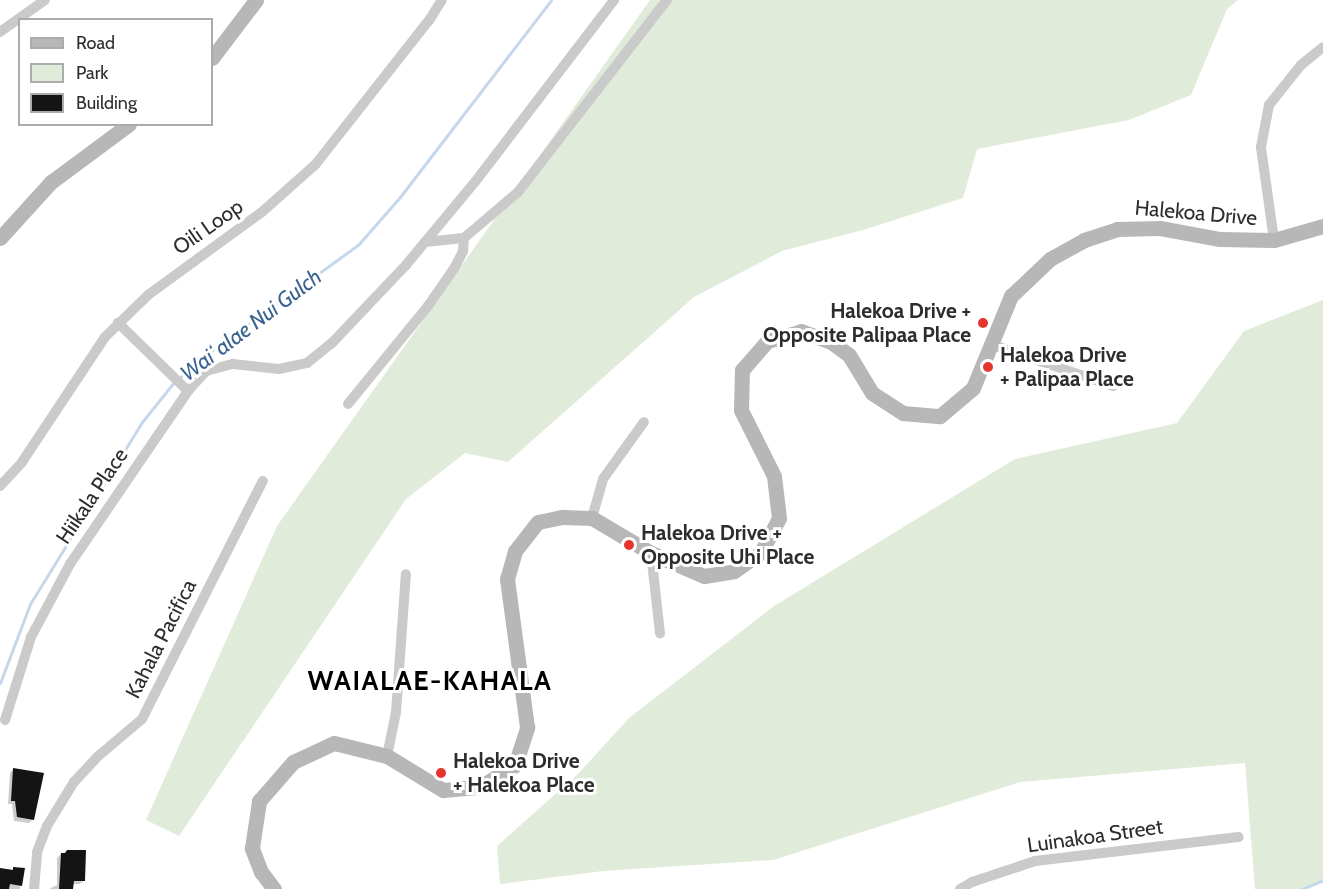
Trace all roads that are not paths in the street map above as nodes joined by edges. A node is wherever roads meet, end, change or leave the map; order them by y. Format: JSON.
{"nodes":[{"id":1,"x":45,"y":0,"type":"edge"},
{"id":2,"x":256,"y":0,"type":"edge"},
{"id":3,"x":442,"y":0,"type":"edge"},
{"id":4,"x":614,"y":0,"type":"edge"},
{"id":5,"x":667,"y":0,"type":"edge"},
{"id":6,"x":20,"y":18,"type":"edge"},
{"id":7,"x":18,"y":19,"type":"edge"},
{"id":8,"x":0,"y":32,"type":"edge"},
{"id":9,"x":1323,"y":47,"type":"edge"},
{"id":10,"x":213,"y":57,"type":"edge"},
{"id":11,"x":126,"y":126,"type":"edge"},
{"id":12,"x":1323,"y":226,"type":"edge"},
{"id":13,"x":0,"y":238,"type":"edge"},
{"id":14,"x":464,"y":238,"type":"junction"},
{"id":15,"x":1274,"y":240,"type":"junction"},
{"id":16,"x":425,"y":242,"type":"junction"},
{"id":17,"x":118,"y":323,"type":"junction"},
{"id":18,"x":990,"y":344,"type":"junction"},
{"id":19,"x":1113,"y":386,"type":"dead end"},
{"id":20,"x":185,"y":388,"type":"junction"},
{"id":21,"x":348,"y":404,"type":"dead end"},
{"id":22,"x":644,"y":422,"type":"dead end"},
{"id":23,"x":262,"y":481,"type":"dead end"},
{"id":24,"x":0,"y":486,"type":"edge"},
{"id":25,"x":592,"y":518,"type":"junction"},
{"id":26,"x":651,"y":553,"type":"junction"},
{"id":27,"x":406,"y":574,"type":"dead end"},
{"id":28,"x":660,"y":633,"type":"dead end"},
{"id":29,"x":5,"y":720,"type":"dead end"},
{"id":30,"x":387,"y":756,"type":"junction"},
{"id":31,"x":1239,"y":837,"type":"dead end"},
{"id":32,"x":34,"y":889,"type":"edge"},
{"id":33,"x":274,"y":889,"type":"edge"},
{"id":34,"x":960,"y":889,"type":"edge"}],
"edges":[{"from":1,"to":6,"type":"street"},
{"from":2,"to":10,"type":"street"},
{"from":3,"to":17,"type":"street","name":"Oili Loop"},
{"from":4,"to":16,"type":"street","name":"Hiikala Place"},
{"from":5,"to":14,"type":"street"},
{"from":7,"to":8,"type":"street"},
{"from":9,"to":15,"type":"street"},
{"from":11,"to":13,"type":"street"},
{"from":12,"to":15,"type":"street","name":"Halekoa Drive"},
{"from":14,"to":16,"type":"street"},
{"from":14,"to":21,"type":"street"},
{"from":15,"to":18,"type":"street","name":"Halekoa Drive"},
{"from":16,"to":20,"type":"street","name":"Hiikala Place"},
{"from":17,"to":20,"type":"street"},
{"from":17,"to":24,"type":"street","name":"Oili Loop"},
{"from":18,"to":19,"type":"street"},
{"from":18,"to":26,"type":"street","name":"Halekoa Drive"},
{"from":20,"to":29,"type":"street","name":"Hiikala Place"},
{"from":22,"to":25,"type":"street"},
{"from":23,"to":32,"type":"street","name":"Kahala Pacifica"},
{"from":25,"to":26,"type":"street","name":"Halekoa Drive"},
{"from":25,"to":30,"type":"street","name":"Halekoa Drive"},
{"from":26,"to":28,"type":"street"},
{"from":27,"to":30,"type":"street"},
{"from":30,"to":33,"type":"street","name":"Halekoa Drive"},
{"from":31,"to":34,"type":"street","name":"Luinakoa Street"}]}
